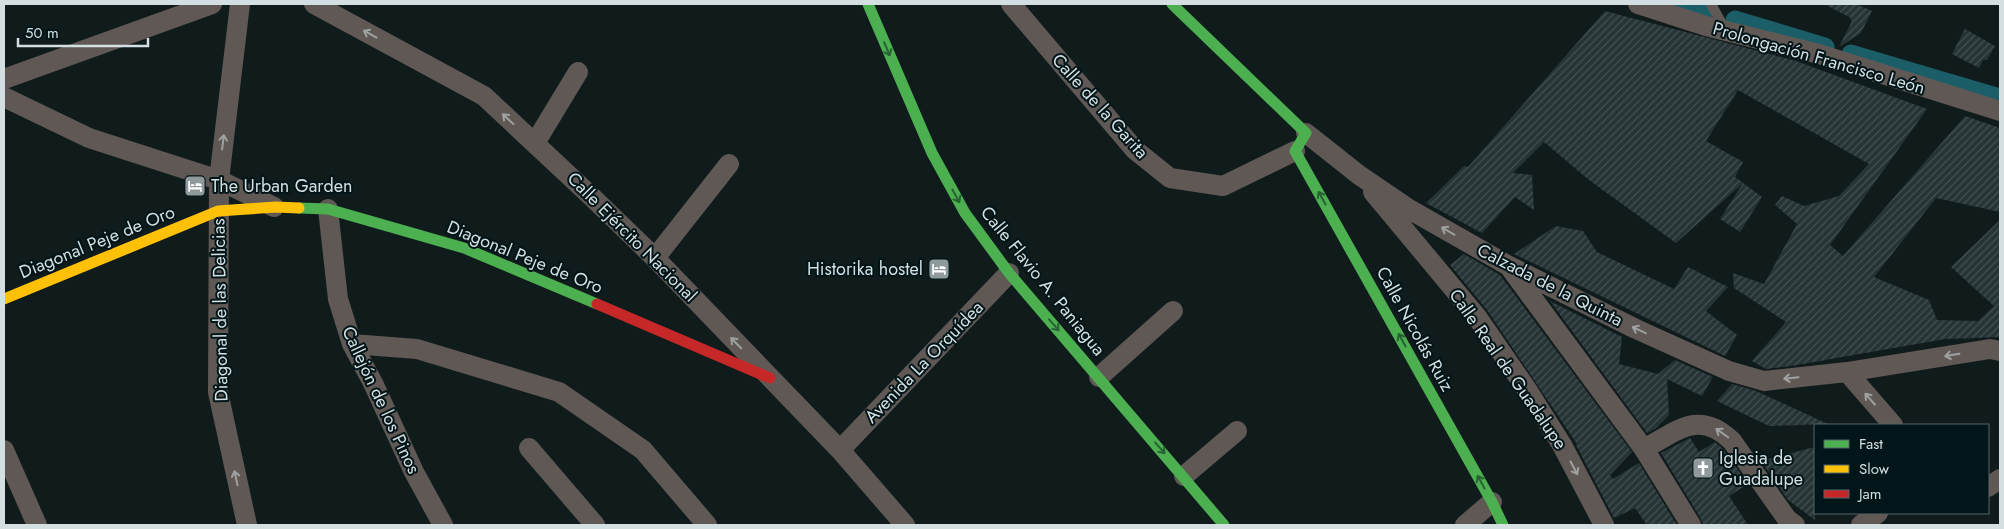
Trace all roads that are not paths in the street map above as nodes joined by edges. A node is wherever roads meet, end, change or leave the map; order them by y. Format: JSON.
{"nodes":[{"id":1,"x":212,"y":4,"type":"edge"},
{"id":2,"x":240,"y":4,"type":"edge"},
{"id":3,"x":314,"y":4,"type":"edge"},
{"id":4,"x":868,"y":4,"type":"edge"},
{"id":5,"x":1011,"y":4,"type":"edge"},
{"id":6,"x":1172,"y":4,"type":"edge"},
{"id":7,"x":1638,"y":4,"type":"edge"},
{"id":8,"x":1712,"y":4,"type":"edge"},
{"id":9,"x":1727,"y":32,"type":"junction"},
{"id":10,"x":578,"y":72,"type":"dead end"},
{"id":11,"x":4,"y":79,"type":"edge"},
{"id":12,"x":4,"y":97,"type":"edge"},
{"id":13,"x":2000,"y":111,"type":"edge"},
{"id":14,"x":1306,"y":133,"type":"junction"},
{"id":15,"x":535,"y":143,"type":"junction"},
{"id":16,"x":1295,"y":151,"type":"junction"},
{"id":17,"x":729,"y":164,"type":"dead end"},
{"id":18,"x":1359,"y":175,"type":"junction"},
{"id":19,"x":218,"y":180,"type":"junction"},
{"id":20,"x":276,"y":207,"type":"junction"},
{"id":21,"x":328,"y":209,"type":"junction"},
{"id":22,"x":218,"y":211,"type":"junction"},
{"id":23,"x":655,"y":258,"type":"junction"},
{"id":24,"x":1509,"y":266,"type":"junction"},
{"id":25,"x":1009,"y":273,"type":"junction"},
{"id":26,"x":4,"y":299,"type":"edge"},
{"id":27,"x":1173,"y":311,"type":"dead end"},
{"id":28,"x":352,"y":344,"type":"junction"},
{"id":29,"x":2000,"y":350,"type":"edge"},
{"id":30,"x":1847,"y":372,"type":"junction"},
{"id":31,"x":770,"y":378,"type":"junction"},
{"id":32,"x":1099,"y":378,"type":"junction"},
{"id":33,"x":1892,"y":424,"type":"edge"},
{"id":34,"x":1237,"y":430,"type":"dead end"},
{"id":35,"x":529,"y":448,"type":"dead end"},
{"id":36,"x":4,"y":450,"type":"edge"},
{"id":37,"x":840,"y":450,"type":"junction"},
{"id":38,"x":1644,"y":450,"type":"junction"},
{"id":39,"x":1184,"y":476,"type":"junction"},
{"id":40,"x":2000,"y":479,"type":"edge"},
{"id":41,"x":1989,"y":486,"type":"edge"},
{"id":42,"x":1492,"y":502,"type":"junction"},
{"id":43,"x":1876,"y":514,"type":"edge"},
{"id":44,"x":1222,"y":524,"type":"edge"},
{"id":45,"x":37,"y":525,"type":"edge"},
{"id":46,"x":247,"y":525,"type":"edge"},
{"id":47,"x":443,"y":525,"type":"edge"},
{"id":48,"x":595,"y":525,"type":"edge"},
{"id":49,"x":707,"y":525,"type":"edge"},
{"id":50,"x":905,"y":525,"type":"edge"},
{"id":51,"x":1465,"y":525,"type":"edge"},
{"id":52,"x":1503,"y":525,"type":"edge"},
{"id":53,"x":1604,"y":525,"type":"edge"},
{"id":54,"x":1691,"y":525,"type":"edge"},
{"id":55,"x":1795,"y":525,"type":"edge"},
{"id":56,"x":1860,"y":525,"type":"edge"}],
"edges":[{"from":1,"to":11,"type":"street"},
{"from":19,"to":2,"type":"street","name":"Diagonal de las Delicias","one_way":true},
{"from":15,"to":3,"type":"street","name":"Calle Ejército Nacional","one_way":true},
{"from":4,"to":25,"type":"street","name":"Calle Flavio A. Paniagua","one_way":true},
{"from":5,"to":16,"type":"street","name":"Calle de la Garita"},
{"from":6,"to":14,"type":"street","name":"Calzada de la Quinta"},
{"from":7,"to":9,"type":"street","name":"Prolongación Francisco León"},
{"from":8,"to":9,"type":"lane"},
{"from":9,"to":13,"type":"street","name":"Prolongación Francisco León"},
{"from":10,"to":15,"type":"street"},
{"from":12,"to":19,"type":"street"},
{"from":14,"to":16,"type":"street"},
{"from":14,"to":18,"type":"street","name":"Calzada de la Quinta"},
{"from":15,"to":23,"type":"street","name":"Calle Ejército Nacional"},
{"from":42,"to":16,"type":"street","name":"Calle Nicolás Ruiz","one_way":true},
{"from":17,"to":23,"type":"street"},
{"from":24,"to":18,"type":"street","name":"Calzada de la Quinta","one_way":true},
{"from":18,"to":53,"type":"street","name":"Calle Real de Guadalupe","one_way":true},
{"from":19,"to":20,"type":"street"},
{"from":19,"to":22,"type":"street","name":"Diagonal de las Delicias"},
{"from":20,"to":21,"type":"street","name":"Diagonal Peje de Oro"},
{"from":20,"to":22,"type":"street","name":"Diagonal Peje de Oro"},
{"from":21,"to":28,"type":"street","name":"Callejón de los Pinos"},
{"from":21,"to":31,"type":"street","name":"Diagonal Peje de Oro"},
{"from":22,"to":26,"type":"street","name":"Diagonal Peje de Oro"},
{"from":46,"to":22,"type":"street","name":"Diagonal de las Delicias","one_way":true},
{"from":31,"to":23,"type":"street","name":"Calle Ejército Nacional","one_way":true},
{"from":30,"to":24,"type":"street","name":"Calzada de la Quinta","one_way":true},
{"from":24,"to":38,"type":"street"},
{"from":25,"to":32,"type":"street","name":"Calle Flavio A. Paniagua","one_way":true},
{"from":25,"to":37,"type":"street","name":"Avenida La Orquídea"},
{"from":27,"to":32,"type":"street"},
{"from":28,"to":47,"type":"street","name":"Callejón de los Pinos"},
{"from":28,"to":49,"type":"street"},
{"from":29,"to":30,"type":"street","name":"Calzada de la Quinta","one_way":true},
{"from":33,"to":30,"type":"street","one_way":true},
{"from":31,"to":37,"type":"street","name":"Calle Ejército Nacional"},
{"from":32,"to":39,"type":"street","name":"Calle Flavio A. Paniagua","one_way":true},
{"from":34,"to":39,"type":"street"},
{"from":35,"to":48,"type":"street"},
{"from":36,"to":45,"type":"street"},
{"from":37,"to":50,"type":"street","name":"Calle Ejército Nacional"},
{"from":38,"to":54,"type":"street"},
{"from":55,"to":38,"type":"street","one_way":true},
{"from":39,"to":44,"type":"street","name":"Calle Flavio A. Paniagua"},
{"from":40,"to":41,"type":"street"},
{"from":42,"to":51,"type":"street"},
{"from":42,"to":52,"type":"street","name":"Calle Nicolás Ruiz"},
{"from":43,"to":56,"type":"street"}]}
